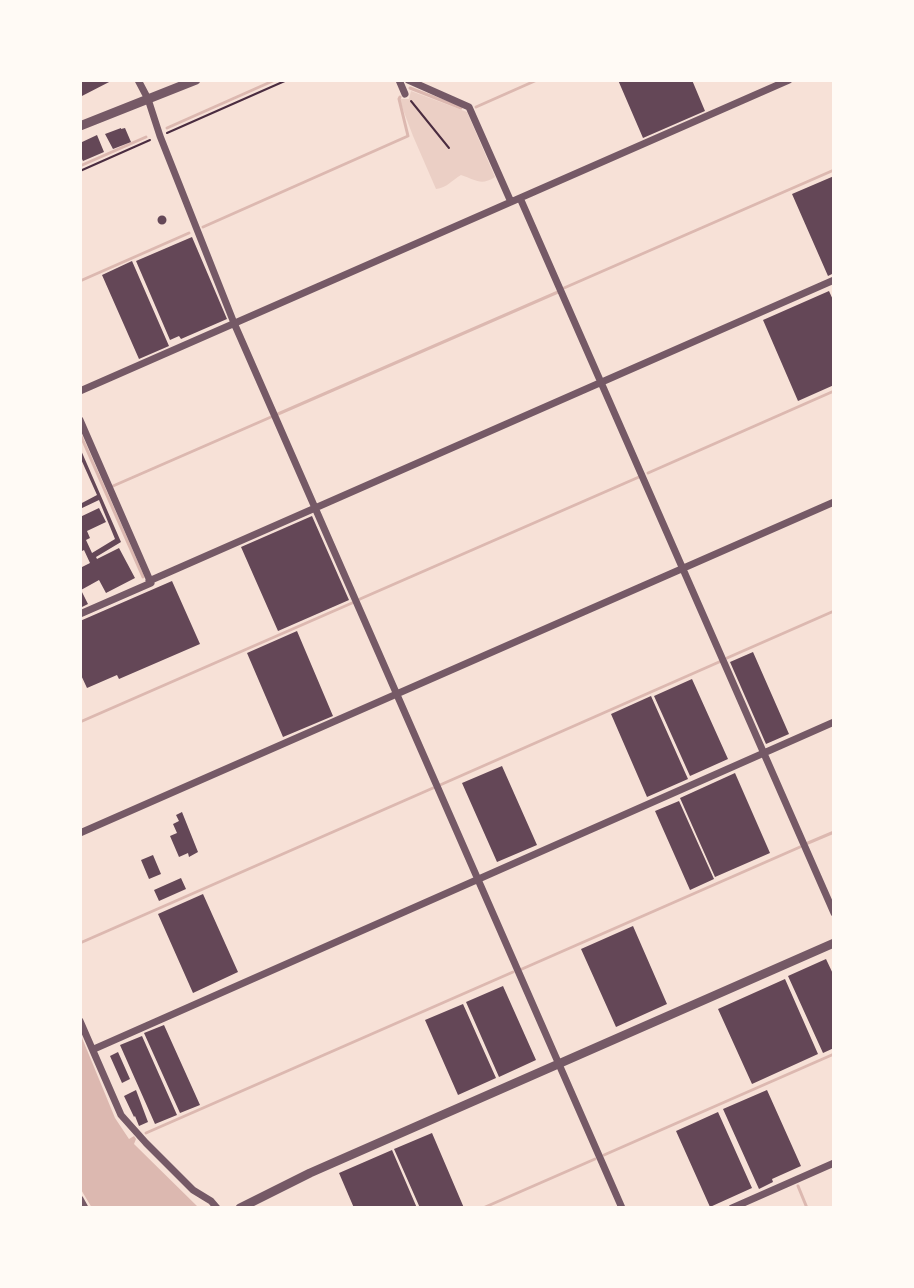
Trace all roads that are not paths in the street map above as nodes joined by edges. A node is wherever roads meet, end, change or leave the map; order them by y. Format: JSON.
{"nodes":[{"id":1,"x":138,"y":80,"type":"edge"},
{"id":2,"x":196,"y":80,"type":"edge"},
{"id":3,"x":399,"y":80,"type":"edge"},
{"id":4,"x":408,"y":80,"type":"edge"},
{"id":5,"x":789,"y":80,"type":"edge"},
{"id":6,"x":405,"y":94,"type":"road end"},
{"id":7,"x":148,"y":99,"type":"junction"},
{"id":8,"x":80,"y":126,"type":"edge"},
{"id":9,"x":520,"y":198,"type":"junction"},
{"id":10,"x":511,"y":202,"type":"junction"},
{"id":11,"x":834,"y":280,"type":"edge"},
{"id":12,"x":234,"y":323,"type":"junction"},
{"id":13,"x":601,"y":383,"type":"junction"},
{"id":14,"x":80,"y":391,"type":"edge"},
{"id":15,"x":80,"y":420,"type":"edge"},
{"id":16,"x":834,"y":502,"type":"edge"},
{"id":17,"x":315,"y":508,"type":"junction"},
{"id":18,"x":683,"y":568,"type":"junction"},
{"id":19,"x":149,"y":581,"type":"junction"},
{"id":20,"x":80,"y":614,"type":"edge"},
{"id":21,"x":397,"y":694,"type":"junction"},
{"id":22,"x":834,"y":722,"type":"edge"},
{"id":23,"x":764,"y":753,"type":"junction"},
{"id":24,"x":80,"y":833,"type":"edge"},
{"id":25,"x":477,"y":879,"type":"junction"},
{"id":26,"x":834,"y":913,"type":"edge"},
{"id":27,"x":834,"y":943,"type":"edge"},
{"id":28,"x":80,"y":1021,"type":"edge"},
{"id":29,"x":94,"y":1049,"type":"junction"},
{"id":30,"x":559,"y":1064,"type":"junction"},
{"id":31,"x":834,"y":1163,"type":"edge"},
{"id":32,"x":80,"y":1199,"type":"edge"},
{"id":33,"x":751,"y":1199,"type":"junction"},
{"id":34,"x":85,"y":1208,"type":"edge"},
{"id":35,"x":217,"y":1208,"type":"edge"},
{"id":36,"x":240,"y":1208,"type":"edge"},
{"id":37,"x":622,"y":1208,"type":"edge"},
{"id":38,"x":732,"y":1208,"type":"edge"},
{"id":39,"x":755,"y":1208,"type":"edge"}],
"edges":[{"from":1,"to":7,"type":"street"},
{"from":2,"to":7,"type":"street"},
{"from":3,"to":6,"type":"street"},
{"from":4,"to":10,"type":"street"},
{"from":5,"to":9,"type":"street"},
{"from":7,"to":8,"type":"street"},
{"from":7,"to":12,"type":"street"},
{"from":9,"to":10,"type":"street"},
{"from":9,"to":13,"type":"street"},
{"from":10,"to":12,"type":"street"},
{"from":11,"to":13,"type":"street"},
{"from":12,"to":14,"type":"street"},
{"from":12,"to":17,"type":"street"},
{"from":13,"to":17,"type":"street"},
{"from":13,"to":18,"type":"street"},
{"from":15,"to":19,"type":"street"},
{"from":16,"to":18,"type":"street"},
{"from":17,"to":19,"type":"street"},
{"from":17,"to":21,"type":"street"},
{"from":18,"to":21,"type":"street"},
{"from":18,"to":23,"type":"street"},
{"from":19,"to":20,"type":"street"},
{"from":21,"to":24,"type":"street"},
{"from":21,"to":25,"type":"street"},
{"from":22,"to":23,"type":"street"},
{"from":23,"to":25,"type":"street"},
{"from":23,"to":26,"type":"street"},
{"from":25,"to":29,"type":"street"},
{"from":25,"to":30,"type":"street"},
{"from":27,"to":30,"type":"street"},
{"from":28,"to":29,"type":"street"},
{"from":29,"to":35,"type":"street"},
{"from":30,"to":36,"type":"street"},
{"from":30,"to":37,"type":"street"},
{"from":31,"to":33,"type":"street"},
{"from":32,"to":34,"type":"street"},
{"from":33,"to":38,"type":"street"},
{"from":33,"to":39,"type":"street"}]}
